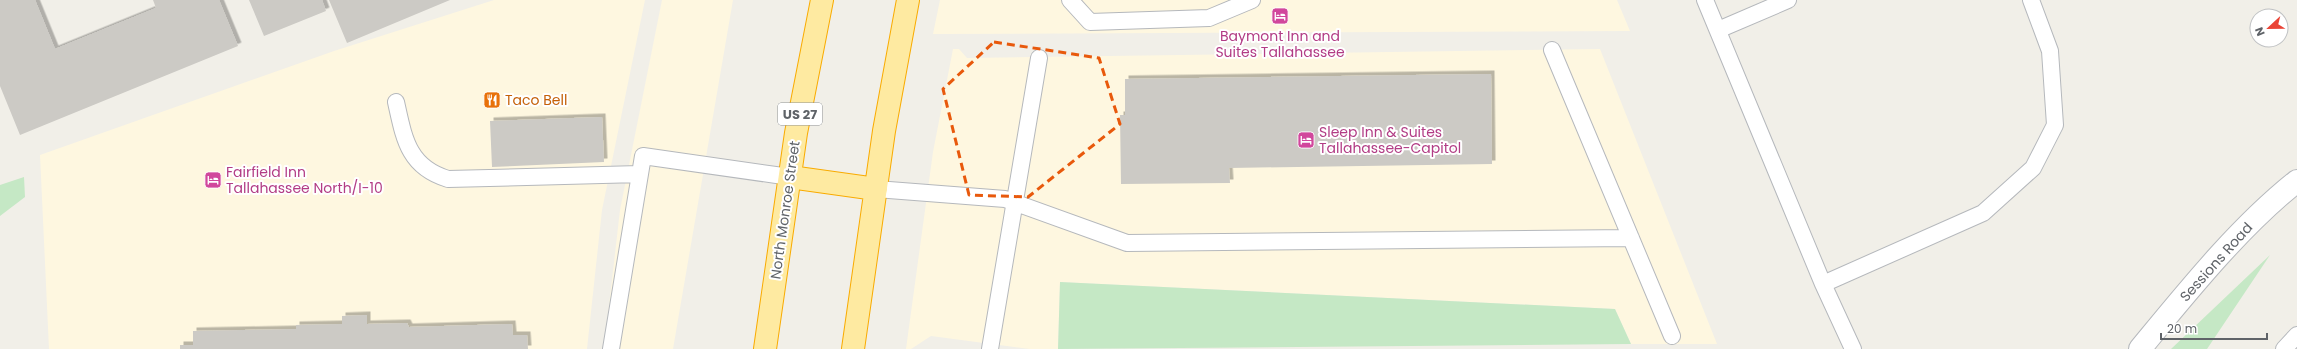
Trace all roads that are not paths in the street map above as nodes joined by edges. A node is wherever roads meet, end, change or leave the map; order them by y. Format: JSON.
{"nodes":[{"id":1,"x":822,"y":0,"type":"edge"},
{"id":2,"x":908,"y":0,"type":"edge"},
{"id":3,"x":1070,"y":0,"type":"edge"},
{"id":4,"x":1252,"y":0,"type":"edge"},
{"id":5,"x":1705,"y":0,"type":"edge"},
{"id":6,"x":1788,"y":0,"type":"edge"},
{"id":7,"x":2032,"y":0,"type":"edge"},
{"id":8,"x":1718,"y":30,"type":"junction"},
{"id":9,"x":1552,"y":50,"type":"dead end"},
{"id":10,"x":1039,"y":58,"type":"dead end"},
{"id":11,"x":396,"y":102,"type":"dead end"},
{"id":12,"x":640,"y":174,"type":"junction"},
{"id":13,"x":790,"y":177,"type":"junction"},
{"id":14,"x":2297,"y":181,"type":"edge"},
{"id":15,"x":876,"y":189,"type":"junction"},
{"id":16,"x":1015,"y":202,"type":"junction"},
{"id":17,"x":1631,"y":238,"type":"junction"},
{"id":18,"x":1823,"y":284,"type":"junction"},
{"id":19,"x":2297,"y":335,"type":"edge"},
{"id":20,"x":1672,"y":336,"type":"dead end"},
{"id":21,"x":611,"y":349,"type":"edge"},
{"id":22,"x":765,"y":349,"type":"edge"},
{"id":23,"x":853,"y":349,"type":"edge"},
{"id":24,"x":990,"y":349,"type":"edge"},
{"id":25,"x":1853,"y":349,"type":"edge"},
{"id":26,"x":2140,"y":349,"type":"edge"},
{"id":27,"x":2284,"y":349,"type":"edge"}],
"edges":[{"from":1,"to":13,"type":"highway","name":"North Monroe Street","number":"US 27"},
{"from":2,"to":15,"type":"highway"},
{"from":3,"to":4,"type":"lane"},
{"from":5,"to":8,"type":"lane"},
{"from":6,"to":8,"type":"lane"},
{"from":7,"to":18,"type":"lane"},
{"from":8,"to":18,"type":"lane"},
{"from":9,"to":17,"type":"lane"},
{"from":10,"to":16,"type":"lane"},
{"from":11,"to":12,"type":"lane"},
{"from":12,"to":13,"type":"lane"},
{"from":12,"to":21,"type":"lane"},
{"from":13,"to":15,"type":"highway"},
{"from":13,"to":22,"type":"highway","name":"North Monroe Street","number":"US 27"},
{"from":14,"to":26,"type":"street","name":"Sessions Road"},
{"from":15,"to":16,"type":"lane"},
{"from":15,"to":23,"type":"highway"},
{"from":16,"to":17,"type":"lane"},
{"from":16,"to":24,"type":"lane"},
{"from":17,"to":20,"type":"lane"},
{"from":18,"to":25,"type":"lane"},
{"from":19,"to":27,"type":"lane"}]}
